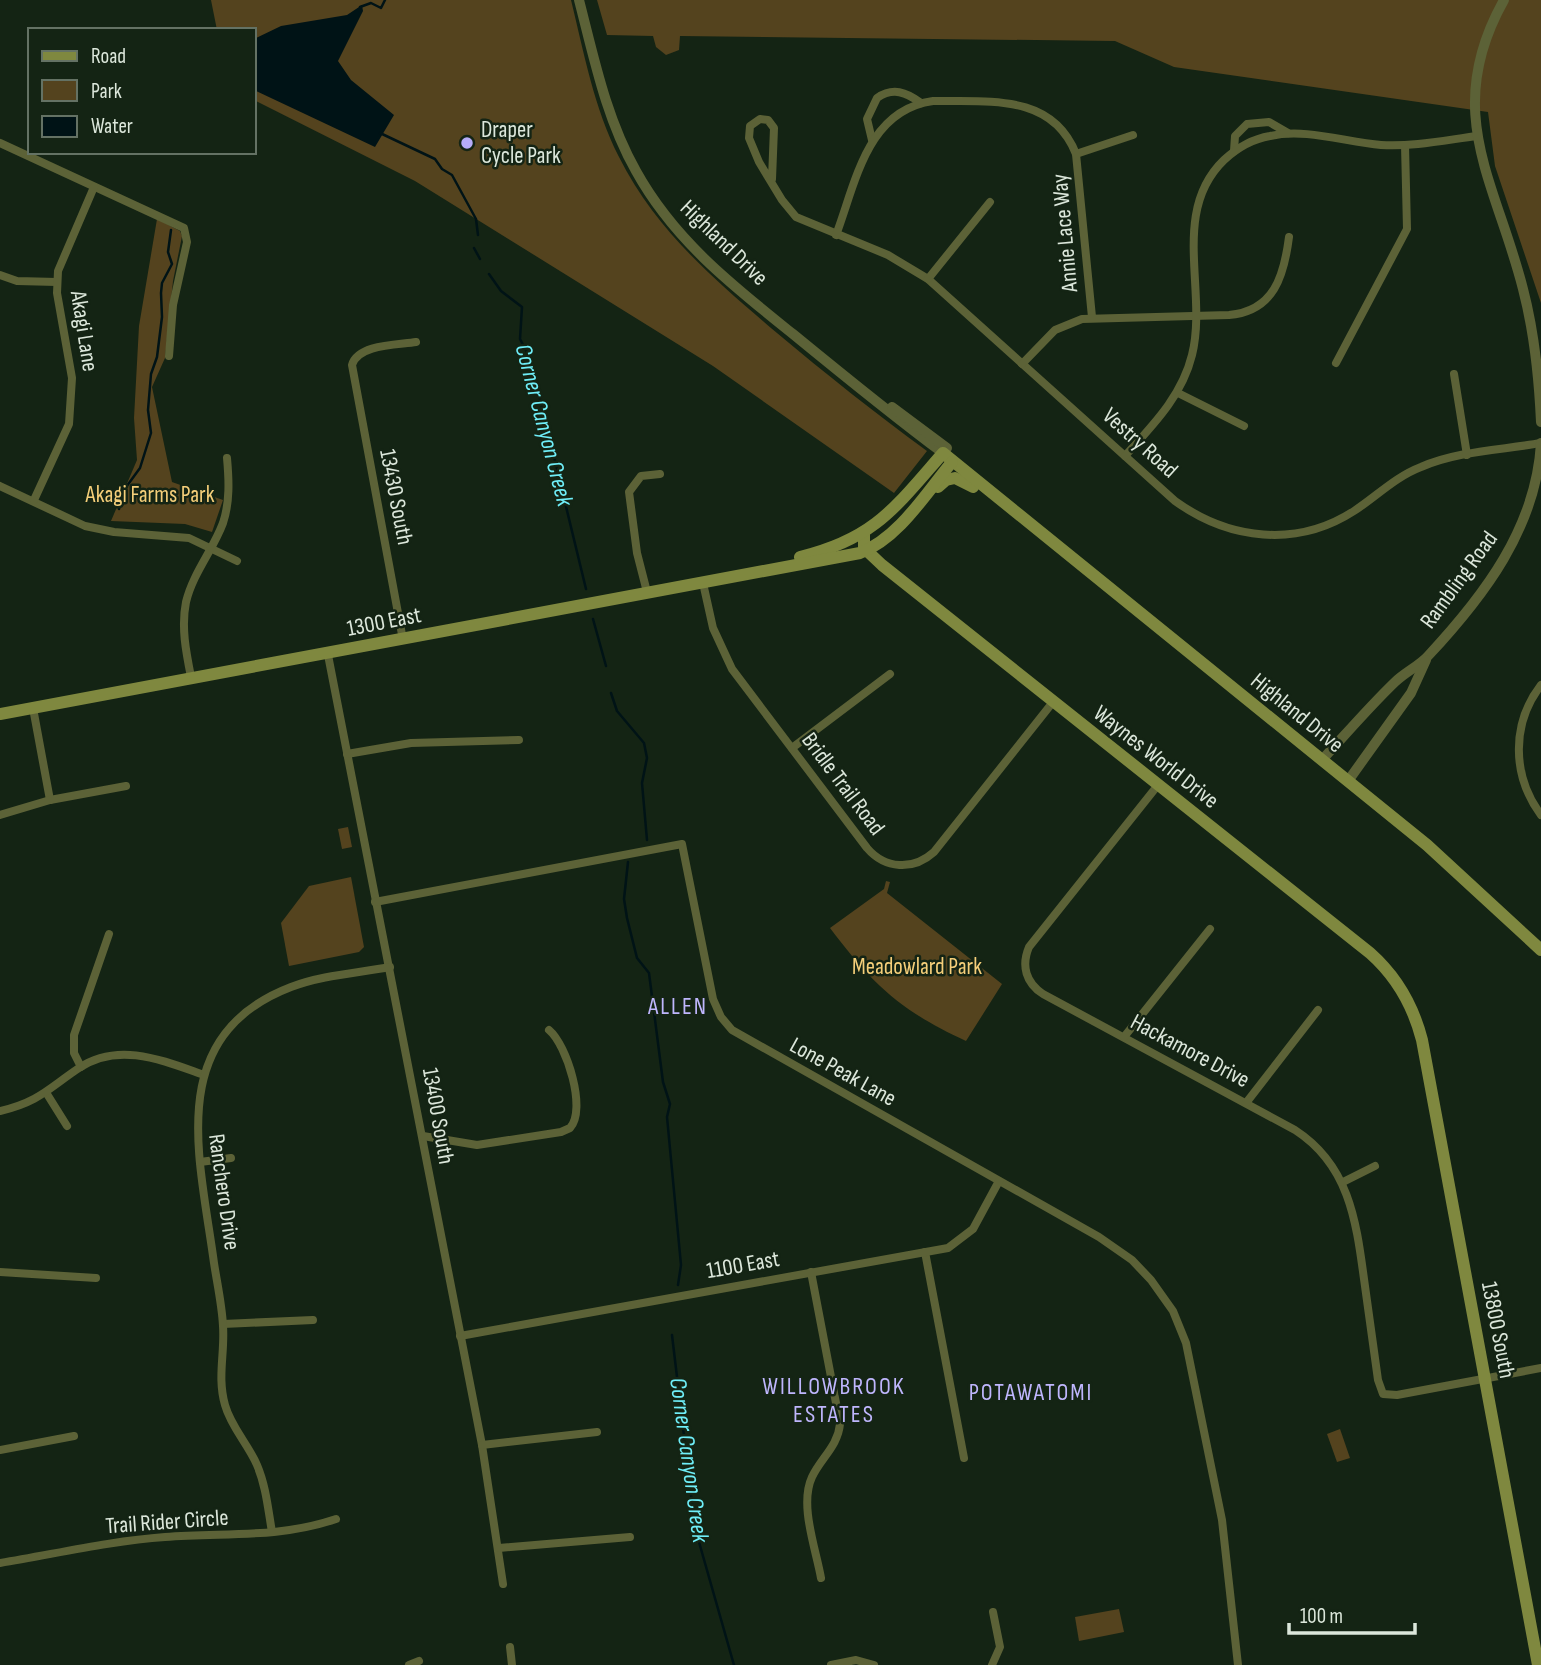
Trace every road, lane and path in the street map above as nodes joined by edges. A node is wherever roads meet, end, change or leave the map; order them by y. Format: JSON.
{"nodes":[{"id":1,"x":579,"y":0,"type":"edge"},
{"id":2,"x":1504,"y":0,"type":"edge"},
{"id":3,"x":921,"y":103,"type":"junction"},
{"id":4,"x":1288,"y":134,"type":"junction"},
{"id":5,"x":1133,"y":135,"type":"dead end"},
{"id":6,"x":1477,"y":136,"type":"junction"},
{"id":7,"x":872,"y":140,"type":"junction"},
{"id":8,"x":0,"y":143,"type":"edge"},
{"id":9,"x":1405,"y":145,"type":"junction"},
{"id":10,"x":1234,"y":152,"type":"junction"},
{"id":11,"x":1076,"y":154,"type":"junction"},
{"id":12,"x":772,"y":179,"type":"junction"},
{"id":13,"x":94,"y":187,"type":"junction"},
{"id":14,"x":990,"y":202,"type":"dead end"},
{"id":15,"x":836,"y":235,"type":"junction"},
{"id":16,"x":1289,"y":237,"type":"dead end"},
{"id":17,"x":0,"y":275,"type":"edge"},
{"id":18,"x":928,"y":279,"type":"junction"},
{"id":19,"x":57,"y":282,"type":"junction"},
{"id":20,"x":1197,"y":316,"type":"junction"},
{"id":21,"x":1092,"y":317,"type":"junction"},
{"id":22,"x":416,"y":342,"type":"dead end"},
{"id":23,"x":169,"y":356,"type":"dead end"},
{"id":24,"x":1336,"y":363,"type":"dead end"},
{"id":25,"x":1023,"y":364,"type":"junction"},
{"id":26,"x":1454,"y":374,"type":"dead end"},
{"id":27,"x":1178,"y":393,"type":"junction"},
{"id":28,"x":1541,"y":422,"type":"edge"},
{"id":29,"x":1244,"y":426,"type":"dead end"},
{"id":30,"x":1541,"y":443,"type":"edge"},
{"id":31,"x":948,"y":454,"type":"junction"},
{"id":32,"x":1467,"y":455,"type":"junction"},
{"id":33,"x":1125,"y":456,"type":"junction"},
{"id":34,"x":228,"y":458,"type":"dead end"},
{"id":35,"x":660,"y":474,"type":"dead end"},
{"id":36,"x":0,"y":486,"type":"edge"},
{"id":37,"x":34,"y":500,"type":"junction"},
{"id":38,"x":917,"y":504,"type":"junction"},
{"id":39,"x":1021,"y":517,"type":"junction"},
{"id":40,"x":864,"y":533,"type":"junction"},
{"id":41,"x":212,"y":547,"type":"junction"},
{"id":42,"x":866,"y":550,"type":"junction"},
{"id":43,"x":237,"y":561,"type":"dead end"},
{"id":44,"x":775,"y":569,"type":"junction"},
{"id":45,"x":703,"y":583,"type":"junction"},
{"id":46,"x":647,"y":592,"type":"junction"},
{"id":47,"x":403,"y":640,"type":"junction"},
{"id":48,"x":328,"y":655,"type":"junction"},
{"id":49,"x":1427,"y":658,"type":"junction"},
{"id":50,"x":890,"y":674,"type":"dead end"},
{"id":51,"x":191,"y":677,"type":"junction"},
{"id":52,"x":1541,"y":685,"type":"edge"},
{"id":53,"x":1053,"y":702,"type":"junction"},
{"id":54,"x":33,"y":708,"type":"junction"},
{"id":55,"x":0,"y":714,"type":"edge"},
{"id":56,"x":519,"y":740,"type":"dead end"},
{"id":57,"x":792,"y":748,"type":"junction"},
{"id":58,"x":347,"y":754,"type":"junction"},
{"id":59,"x":1322,"y":760,"type":"junction"},
{"id":60,"x":1348,"y":781,"type":"junction"},
{"id":61,"x":1158,"y":785,"type":"junction"},
{"id":62,"x":126,"y":786,"type":"dead end"},
{"id":63,"x":50,"y":800,"type":"junction"},
{"id":64,"x":0,"y":815,"type":"edge"},
{"id":65,"x":1541,"y":815,"type":"edge"},
{"id":66,"x":375,"y":902,"type":"junction"},
{"id":67,"x":1210,"y":929,"type":"dead end"},
{"id":68,"x":109,"y":934,"type":"dead end"},
{"id":69,"x":1541,"y":950,"type":"edge"},
{"id":70,"x":390,"y":967,"type":"junction"},
{"id":71,"x":1410,"y":1005,"type":"joint"},
{"id":72,"x":1318,"y":1010,"type":"dead end"},
{"id":73,"x":549,"y":1030,"type":"dead end"},
{"id":74,"x":1124,"y":1037,"type":"junction"},
{"id":75,"x":81,"y":1067,"type":"junction"},
{"id":76,"x":204,"y":1075,"type":"junction"},
{"id":77,"x":47,"y":1094,"type":"junction"},
{"id":78,"x":1246,"y":1103,"type":"junction"},
{"id":79,"x":0,"y":1111,"type":"edge"},
{"id":80,"x":67,"y":1126,"type":"dead end"},
{"id":81,"x":422,"y":1136,"type":"junction"},
{"id":82,"x":231,"y":1158,"type":"dead end"},
{"id":83,"x":200,"y":1162,"type":"junction"},
{"id":84,"x":1374,"y":1166,"type":"dead end"},
{"id":85,"x":999,"y":1181,"type":"junction"},
{"id":86,"x":1343,"y":1182,"type":"junction"},
{"id":87,"x":925,"y":1252,"type":"junction"},
{"id":88,"x":0,"y":1272,"type":"edge"},
{"id":89,"x":811,"y":1272,"type":"junction"},
{"id":90,"x":96,"y":1278,"type":"dead end"},
{"id":91,"x":313,"y":1320,"type":"dead end"},
{"id":92,"x":223,"y":1324,"type":"junction"},
{"id":93,"x":460,"y":1336,"type":"junction"},
{"id":94,"x":1541,"y":1368,"type":"edge"},
{"id":95,"x":1486,"y":1378,"type":"junction"},
{"id":96,"x":597,"y":1432,"type":"dead end"},
{"id":97,"x":74,"y":1436,"type":"dead end"},
{"id":98,"x":482,"y":1445,"type":"junction"},
{"id":99,"x":0,"y":1450,"type":"edge"},
{"id":100,"x":964,"y":1458,"type":"dead end"},
{"id":101,"x":336,"y":1519,"type":"dead end"},
{"id":102,"x":272,"y":1532,"type":"junction"},
{"id":103,"x":630,"y":1537,"type":"dead end"},
{"id":104,"x":499,"y":1548,"type":"junction"},
{"id":105,"x":0,"y":1563,"type":"edge"},
{"id":106,"x":821,"y":1578,"type":"dead end"},
{"id":107,"x":503,"y":1584,"type":"dead end"},
{"id":108,"x":993,"y":1612,"type":"dead end"},
{"id":109,"x":510,"y":1647,"type":"dead end"},
{"id":110,"x":419,"y":1661,"type":"dead end"},
{"id":111,"x":409,"y":1665,"type":"edge"},
{"id":112,"x":512,"y":1665,"type":"edge"},
{"id":113,"x":831,"y":1665,"type":"edge"},
{"id":114,"x":874,"y":1665,"type":"edge"},
{"id":115,"x":992,"y":1665,"type":"edge"},
{"id":116,"x":1238,"y":1665,"type":"edge"},
{"id":117,"x":1538,"y":1665,"type":"edge"}],
"edges":[{"from":1,"to":31,"type":"street","name":"Highland Drive"},
{"from":2,"to":6,"type":"street"},
{"from":3,"to":7,"type":"street","name":"Annie Lace Way"},
{"from":3,"to":7,"type":"street","name":"Annie Lace Way"},
{"from":3,"to":11,"type":"street","name":"Annie Lace Way"},
{"from":4,"to":9,"type":"street"},
{"from":4,"to":10,"type":"street"},
{"from":4,"to":10,"type":"street"},
{"from":5,"to":11,"type":"street"},
{"from":6,"to":9,"type":"street"},
{"from":6,"to":28,"type":"street"},
{"from":7,"to":15,"type":"street","name":"Annie Lace Way"},
{"from":8,"to":13,"type":"street"},
{"from":9,"to":24,"type":"street"},
{"from":10,"to":20,"type":"street"},
{"from":11,"to":21,"type":"street","name":"Annie Lace Way"},
{"from":12,"to":12,"type":"street","name":"Vestry Road"},
{"from":12,"to":15,"type":"street","name":"Vestry Road"},
{"from":13,"to":19,"type":"street","name":"Akagi Lane"},
{"from":13,"to":23,"type":"street"},
{"from":14,"to":18,"type":"street"},
{"from":15,"to":18,"type":"street","name":"Vestry Road"},
{"from":16,"to":20,"type":"street"},
{"from":17,"to":19,"type":"street"},
{"from":18,"to":25,"type":"street","name":"Vestry Road"},
{"from":19,"to":37,"type":"street","name":"Akagi Lane"},
{"from":20,"to":21,"type":"street"},
{"from":20,"to":27,"type":"street"},
{"from":21,"to":25,"type":"street"},
{"from":22,"to":47,"type":"street","name":"13430 South"},
{"from":25,"to":33,"type":"street","name":"Vestry Road"},
{"from":26,"to":32,"type":"street"},
{"from":27,"to":29,"type":"street"},
{"from":27,"to":33,"type":"street"},
{"from":30,"to":32,"type":"street","name":"Vestry Road"},
{"from":30,"to":49,"type":"street","name":"Rambling Road"},
{"from":31,"to":38,"type":"main road","name":"1300 East"},
{"from":31,"to":39,"type":"main road","name":"Highland Drive"},
{"from":31,"to":40,"type":"main road","name":"1300 East"},
{"from":32,"to":33,"type":"street","name":"Vestry Road"},
{"from":34,"to":41,"type":"street"},
{"from":35,"to":46,"type":"street"},
{"from":36,"to":37,"type":"street"},
{"from":37,"to":41,"type":"street"},
{"from":38,"to":39,"type":"main road"},
{"from":38,"to":42,"type":"main road","name":"1300 East"},
{"from":39,"to":59,"type":"main road","name":"Highland Drive"},
{"from":40,"to":42,"type":"main road"},
{"from":40,"to":44,"type":"main road","name":"1300 East"},
{"from":41,"to":43,"type":"street"},
{"from":41,"to":51,"type":"street"},
{"from":42,"to":44,"type":"main road","name":"1300 East"},
{"from":42,"to":53,"type":"main road","name":"Waynes World Drive"},
{"from":44,"to":45,"type":"main road","name":"1300 East"},
{"from":45,"to":46,"type":"main road","name":"1300 East"},
{"from":45,"to":57,"type":"street","name":"Bridle Trail Road"},
{"from":46,"to":47,"type":"main road","name":"1300 East"},
{"from":47,"to":48,"type":"main road","name":"1300 East"},
{"from":48,"to":51,"type":"main road","name":"1300 East"},
{"from":48,"to":58,"type":"street","name":"13400 South"},
{"from":49,"to":59,"type":"street","name":"Rambling Road"},
{"from":49,"to":60,"type":"street","name":"Rambling Road"},
{"from":50,"to":57,"type":"street"},
{"from":51,"to":54,"type":"main road","name":"1300 East"},
{"from":52,"to":65,"type":"street"},
{"from":53,"to":57,"type":"street","name":"Bridle Trail Road"},
{"from":53,"to":61,"type":"main road","name":"Waynes World Drive"},
{"from":54,"to":55,"type":"main road","name":"1300 East"},
{"from":54,"to":63,"type":"street"},
{"from":56,"to":58,"type":"street"},
{"from":58,"to":66,"type":"street","name":"13400 South"},
{"from":59,"to":60,"type":"main road","name":"Highland Drive"},
{"from":60,"to":69,"type":"main road","name":"Highland Drive"},
{"from":61,"to":71,"type":"main road","name":"Waynes World Drive"},
{"from":61,"to":74,"type":"street","name":"Hackamore Drive"},
{"from":62,"to":63,"type":"street"},
{"from":63,"to":64,"type":"street"},
{"from":66,"to":70,"type":"street","name":"13400 South"},
{"from":66,"to":85,"type":"street","name":"Lone Peak Lane"},
{"from":67,"to":74,"type":"street"},
{"from":68,"to":75,"type":"street"},
{"from":70,"to":76,"type":"street","name":"Ranchero Drive"},
{"from":70,"to":81,"type":"street","name":"13400 South"},
{"from":71,"to":95,"type":"main road","name":"13800 South"},
{"from":72,"to":78,"type":"street"},
{"from":73,"to":81,"type":"street"},
{"from":74,"to":78,"type":"street","name":"Hackamore Drive"},
{"from":75,"to":76,"type":"street"},
{"from":75,"to":77,"type":"street"},
{"from":76,"to":83,"type":"street","name":"Ranchero Drive"},
{"from":77,"to":79,"type":"street"},
{"from":77,"to":80,"type":"street"},
{"from":78,"to":86,"type":"street","name":"Hackamore Drive"},
{"from":81,"to":93,"type":"street","name":"13400 South"},
{"from":82,"to":83,"type":"street"},
{"from":83,"to":92,"type":"street","name":"Ranchero Drive"},
{"from":84,"to":86,"type":"street"},
{"from":85,"to":87,"type":"street","name":"1100 East"},
{"from":85,"to":116,"type":"street","name":"Lone Peak Lane"},
{"from":86,"to":95,"type":"street","name":"Hackamore Drive"},
{"from":87,"to":89,"type":"street","name":"1100 East"},
{"from":87,"to":100,"type":"street"},
{"from":88,"to":90,"type":"street"},
{"from":89,"to":93,"type":"street","name":"1100 East"},
{"from":89,"to":106,"type":"street"},
{"from":91,"to":92,"type":"street"},
{"from":92,"to":102,"type":"street","name":"Ranchero Drive"},
{"from":93,"to":98,"type":"street","name":"13400 South"},
{"from":94,"to":95,"type":"street"},
{"from":95,"to":117,"type":"main road","name":"13800 South"},
{"from":96,"to":98,"type":"street"},
{"from":97,"to":99,"type":"street"},
{"from":98,"to":104,"type":"street","name":"13400 South"},
{"from":101,"to":102,"type":"street","name":"Trail Rider Circle"},
{"from":102,"to":105,"type":"street","name":"Trail Rider Circle"},
{"from":103,"to":104,"type":"street"},
{"from":104,"to":107,"type":"street","name":"13400 South"},
{"from":108,"to":115,"type":"street"},
{"from":109,"to":112,"type":"street"},
{"from":110,"to":111,"type":"street"},
{"from":113,"to":114,"type":"street"}]}
